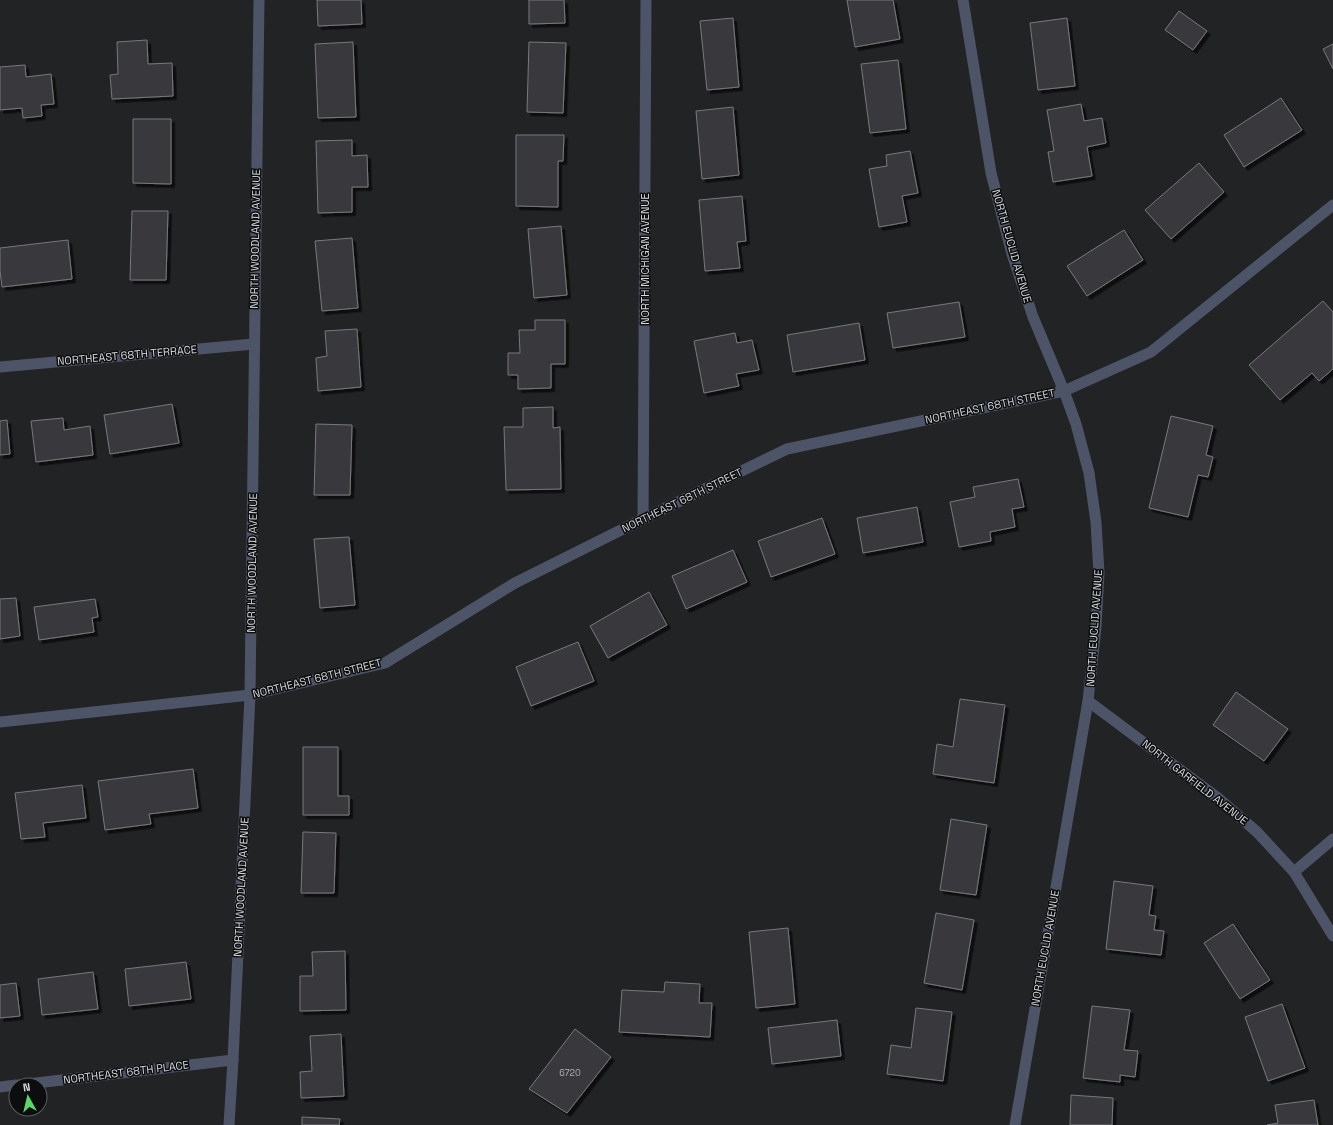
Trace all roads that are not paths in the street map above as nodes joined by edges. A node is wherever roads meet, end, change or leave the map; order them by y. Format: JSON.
{"nodes":[{"id":1,"x":258,"y":0,"type":"edge"},
{"id":2,"x":646,"y":0,"type":"edge"},
{"id":3,"x":963,"y":0,"type":"edge"},
{"id":4,"x":1333,"y":205,"type":"edge"},
{"id":5,"x":254,"y":344,"type":"junction"},
{"id":6,"x":0,"y":367,"type":"edge"},
{"id":7,"x":1064,"y":390,"type":"junction"},
{"id":8,"x":643,"y":518,"type":"junction"},
{"id":9,"x":250,"y":695,"type":"junction"},
{"id":10,"x":1088,"y":701,"type":"junction"},
{"id":11,"x":0,"y":722,"type":"edge"},
{"id":12,"x":1333,"y":839,"type":"edge"},
{"id":13,"x":1294,"y":872,"type":"junction"},
{"id":14,"x":1333,"y":936,"type":"edge"},
{"id":15,"x":233,"y":1060,"type":"junction"},
{"id":16,"x":48,"y":1081,"type":"edge"},
{"id":17,"x":229,"y":1125,"type":"edge"},
{"id":18,"x":1015,"y":1125,"type":"edge"}],
"edges":[{"from":1,"to":5,"type":"street","name":"NORTH WOODLAND AVENUE"},
{"from":2,"to":8,"type":"street","name":"NORTH MICHIGAN AVENUE"},
{"from":3,"to":7,"type":"street","name":"NORTH EUCLID AVENUE"},
{"from":4,"to":7,"type":"street","name":"NORTHEAST 68TH STREET"},
{"from":5,"to":6,"type":"street","name":"NORTHEAST 68TH TERRACE"},
{"from":5,"to":9,"type":"street","name":"NORTH WOODLAND AVENUE"},
{"from":7,"to":8,"type":"street","name":"NORTHEAST 68TH STREET"},
{"from":7,"to":10,"type":"street","name":"NORTH EUCLID AVENUE"},
{"from":8,"to":9,"type":"street","name":"NORTHEAST 68TH STREET"},
{"from":9,"to":11,"type":"street","name":"NORTHEAST 68TH STREET"},
{"from":9,"to":15,"type":"street","name":"NORTH WOODLAND AVENUE"},
{"from":10,"to":13,"type":"street","name":"NORTH GARFIELD AVENUE"},
{"from":10,"to":18,"type":"street","name":"NORTH EUCLID AVENUE"},
{"from":12,"to":13,"type":"street"},
{"from":13,"to":14,"type":"street","name":"NORTH GARFIELD AVENUE"},
{"from":15,"to":16,"type":"street","name":"NORTHEAST 68TH PLACE"},
{"from":15,"to":17,"type":"street","name":"NORTH WOODLAND AVENUE"}]}
